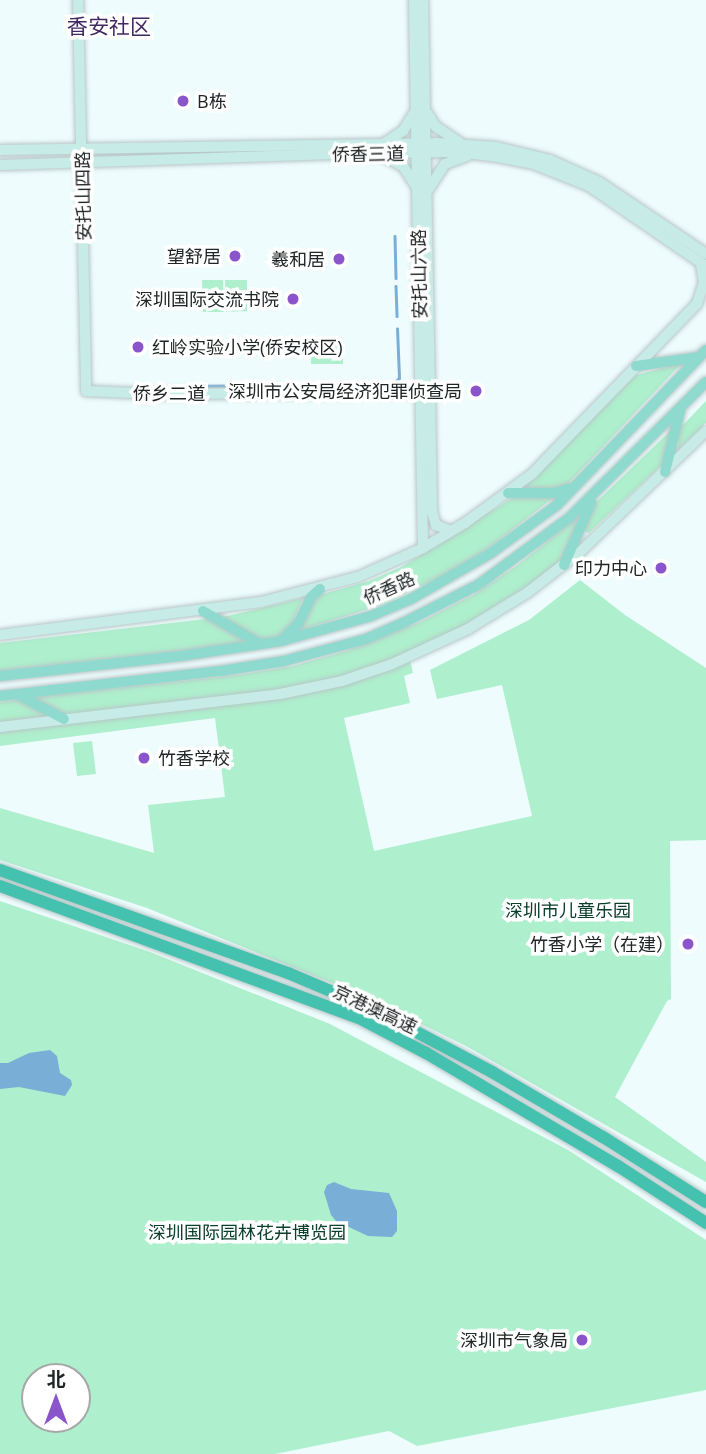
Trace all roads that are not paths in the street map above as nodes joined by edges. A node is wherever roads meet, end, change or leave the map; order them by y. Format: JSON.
{"nodes":[{"id":1,"x":78,"y":0,"type":"edge"},
{"id":2,"x":414,"y":0,"type":"edge"},
{"id":3,"x":423,"y":0,"type":"edge"},
{"id":4,"x":424,"y":97,"type":"junction"},
{"id":5,"x":416,"y":105,"type":"junction"},
{"id":6,"x":379,"y":144,"type":"junction"},
{"id":7,"x":470,"y":144,"type":"junction"},
{"id":8,"x":82,"y":148,"type":"junction"},
{"id":9,"x":421,"y":148,"type":"junction"},
{"id":10,"x":0,"y":150,"type":"edge"},
{"id":11,"x":371,"y":153,"type":"junction"},
{"id":12,"x":483,"y":155,"type":"junction"},
{"id":13,"x":83,"y":163,"type":"junction"},
{"id":14,"x":0,"y":165,"type":"edge"},
{"id":15,"x":418,"y":193,"type":"junction"},
{"id":16,"x":426,"y":201,"type":"junction"},
{"id":17,"x":704,"y":261,"type":"edge"},
{"id":18,"x":702,"y":353,"type":"edge"},
{"id":19,"x":636,"y":366,"type":"junction"},
{"id":20,"x":706,"y":382,"type":"edge"},
{"id":21,"x":86,"y":391,"type":"joint"},
{"id":22,"x":421,"y":392,"type":"junction"},
{"id":23,"x":681,"y":408,"type":"junction"},
{"id":24,"x":706,"y":431,"type":"edge"},
{"id":25,"x":665,"y":472,"type":"junction"},
{"id":26,"x":575,"y":488,"type":"junction"},
{"id":27,"x":508,"y":493,"type":"junction"},
{"id":28,"x":596,"y":494,"type":"junction"},
{"id":29,"x":451,"y":531,"type":"junction"},
{"id":30,"x":423,"y":548,"type":"junction"},
{"id":31,"x":564,"y":565,"type":"junction"},
{"id":32,"x":320,"y":589,"type":"junction"},
{"id":33,"x":203,"y":611,"type":"junction"},
{"id":34,"x":0,"y":635,"type":"edge"},
{"id":35,"x":281,"y":641,"type":"junction"},
{"id":36,"x":261,"y":644,"type":"junction"},
{"id":37,"x":0,"y":676,"type":"edge"},
{"id":38,"x":17,"y":694,"type":"junction"},
{"id":39,"x":0,"y":696,"type":"edge"},
{"id":40,"x":64,"y":719,"type":"junction"},
{"id":41,"x":0,"y":727,"type":"edge"},
{"id":42,"x":0,"y":870,"type":"edge"},
{"id":43,"x":0,"y":886,"type":"edge"},
{"id":44,"x":706,"y":1202,"type":"edge"},
{"id":45,"x":706,"y":1223,"type":"edge"}],
"edges":[{"from":1,"to":8,"type":"street","name":"安托山四路"},
{"from":2,"to":5,"type":"street","name":"安托山六路"},
{"from":3,"to":4,"type":"street","name":"安托山六路"},
{"from":4,"to":7,"type":"street"},
{"from":4,"to":9,"type":"street","name":"安托山六路"},
{"from":5,"to":6,"type":"street"},
{"from":5,"to":9,"type":"street","name":"安托山六路"},
{"from":6,"to":8,"type":"street","name":"侨香三道"},
{"from":6,"to":9,"type":"street","name":"侨香三道"},
{"from":7,"to":9,"type":"street","name":"侨香三道"},
{"from":7,"to":17,"type":"street","name":"侨香三道"},
{"from":8,"to":10,"type":"street","name":"侨香三道"},
{"from":8,"to":13,"type":"street","name":"安托山四路"},
{"from":9,"to":11,"type":"street","name":"侨香三道"},
{"from":9,"to":12,"type":"street","name":"侨香三道"},
{"from":9,"to":15,"type":"street","name":"安托山六路"},
{"from":9,"to":16,"type":"street","name":"安托山六路"},
{"from":11,"to":13,"type":"street","name":"侨香三道"},
{"from":11,"to":15,"type":"street"},
{"from":12,"to":16,"type":"street"},
{"from":12,"to":17,"type":"street","name":"侨香三道"},
{"from":13,"to":14,"type":"street","name":"侨香三道"},
{"from":13,"to":21,"type":"street","name":"安托山四路"},
{"from":15,"to":22,"type":"street","name":"安托山六路"},
{"from":16,"to":29,"type":"street","name":"安托山六路"},
{"from":17,"to":19,"type":"street"},
{"from":18,"to":19,"type":"main road"},
{"from":18,"to":26,"type":"main road","name":"侨香路"},
{"from":19,"to":27,"type":"street"},
{"from":20,"to":23,"type":"main road","name":"侨香路"},
{"from":21,"to":22,"type":"street","name":"侨乡二道"},
{"from":22,"to":30,"type":"street","name":"安托山六路"},
{"from":23,"to":25,"type":"main road"},
{"from":23,"to":28,"type":"main road","name":"侨香路"},
{"from":24,"to":25,"type":"street"},
{"from":25,"to":31,"type":"street"},
{"from":26,"to":27,"type":"main road"},
{"from":26,"to":35,"type":"main road","name":"侨香路"},
{"from":27,"to":29,"type":"street"},
{"from":28,"to":31,"type":"main road"},
{"from":28,"to":38,"type":"main road","name":"侨香路"},
{"from":29,"to":30,"type":"street"},
{"from":30,"to":32,"type":"street"},
{"from":31,"to":40,"type":"street"},
{"from":32,"to":33,"type":"street"},
{"from":32,"to":35,"type":"main road"},
{"from":33,"to":34,"type":"street"},
{"from":33,"to":36,"type":"main road"},
{"from":35,"to":36,"type":"main road","name":"侨香路"},
{"from":36,"to":37,"type":"main road","name":"侨香路"},
{"from":38,"to":39,"type":"main road","name":"侨香路"},
{"from":38,"to":40,"type":"main road"},
{"from":40,"to":41,"type":"street"},
{"from":42,"to":44,"type":"highway","name":"京港澳高速"},
{"from":43,"to":45,"type":"highway","name":"京港澳高速"}]}
